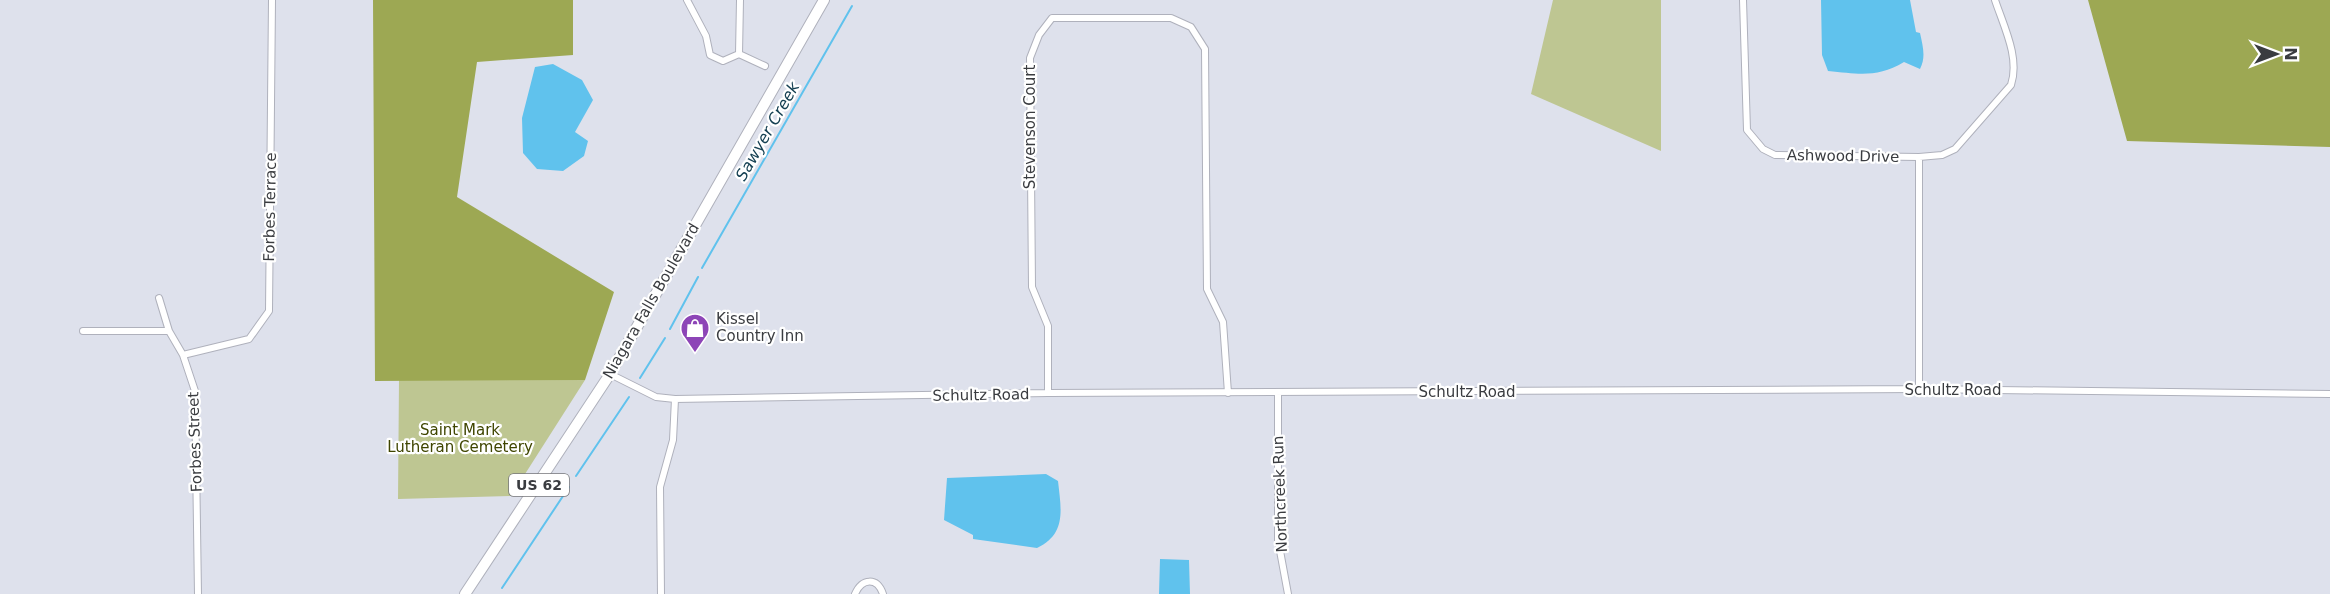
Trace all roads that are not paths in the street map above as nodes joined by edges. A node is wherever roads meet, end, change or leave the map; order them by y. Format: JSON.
{"nodes":[{"id":1,"x":272,"y":0,"type":"edge"},
{"id":2,"x":687,"y":0,"type":"edge"},
{"id":3,"x":740,"y":0,"type":"edge"},
{"id":4,"x":824,"y":0,"type":"edge"},
{"id":5,"x":1743,"y":0,"type":"edge"},
{"id":6,"x":1995,"y":0,"type":"edge"},
{"id":7,"x":739,"y":54,"type":"junction"},
{"id":8,"x":765,"y":66,"type":"dead end"},
{"id":9,"x":1919,"y":157,"type":"junction"},
{"id":10,"x":159,"y":298,"type":"dead end"},
{"id":11,"x":83,"y":331,"type":"dead end"},
{"id":12,"x":169,"y":331,"type":"junction"},
{"id":13,"x":183,"y":355,"type":"junction"},
{"id":14,"x":610,"y":374,"type":"junction"},
{"id":15,"x":1919,"y":389,"type":"junction"},
{"id":16,"x":1048,"y":393,"type":"junction"},
{"id":17,"x":1228,"y":393,"type":"junction"},
{"id":18,"x":1278,"y":393,"type":"junction"},
{"id":19,"x":2330,"y":394,"type":"edge"},
{"id":20,"x":675,"y":399,"type":"junction"},
{"id":21,"x":198,"y":594,"type":"edge"},
{"id":22,"x":465,"y":594,"type":"edge"},
{"id":23,"x":661,"y":594,"type":"edge"},
{"id":24,"x":855,"y":594,"type":"edge"},
{"id":25,"x":883,"y":594,"type":"edge"},
{"id":26,"x":1288,"y":594,"type":"edge"}],
"edges":[{"from":1,"to":13,"type":"street","name":"Forbes Terrace"},
{"from":2,"to":7,"type":"street"},
{"from":3,"to":7,"type":"street"},
{"from":4,"to":14,"type":"main road","name":"Niagara Falls Boulevard","number":"US 62"},
{"from":5,"to":9,"type":"street","name":"Ashwood Drive"},
{"from":6,"to":9,"type":"street"},
{"from":7,"to":8,"type":"street"},
{"from":9,"to":15,"type":"street","name":"Ashwood Drive"},
{"from":10,"to":12,"type":"street","name":"Forbes Street"},
{"from":11,"to":12,"type":"street"},
{"from":12,"to":13,"type":"street","name":"Forbes Street"},
{"from":13,"to":21,"type":"street","name":"Forbes Street"},
{"from":14,"to":20,"type":"street","name":"Schultz Road"},
{"from":14,"to":22,"type":"main road","name":"Niagara Falls Boulevard","number":"US 62"},
{"from":15,"to":18,"type":"street","name":"Schultz Road"},
{"from":15,"to":19,"type":"street","name":"Schultz Road"},
{"from":16,"to":17,"type":"street","name":"Schultz Road"},
{"from":16,"to":17,"type":"street","name":"Stevenson Court"},
{"from":16,"to":20,"type":"street","name":"Schultz Road"},
{"from":17,"to":18,"type":"street","name":"Schultz Road"},
{"from":18,"to":26,"type":"street","name":"Northcreek Run"},
{"from":20,"to":23,"type":"street"},
{"from":24,"to":25,"type":"street"}]}
